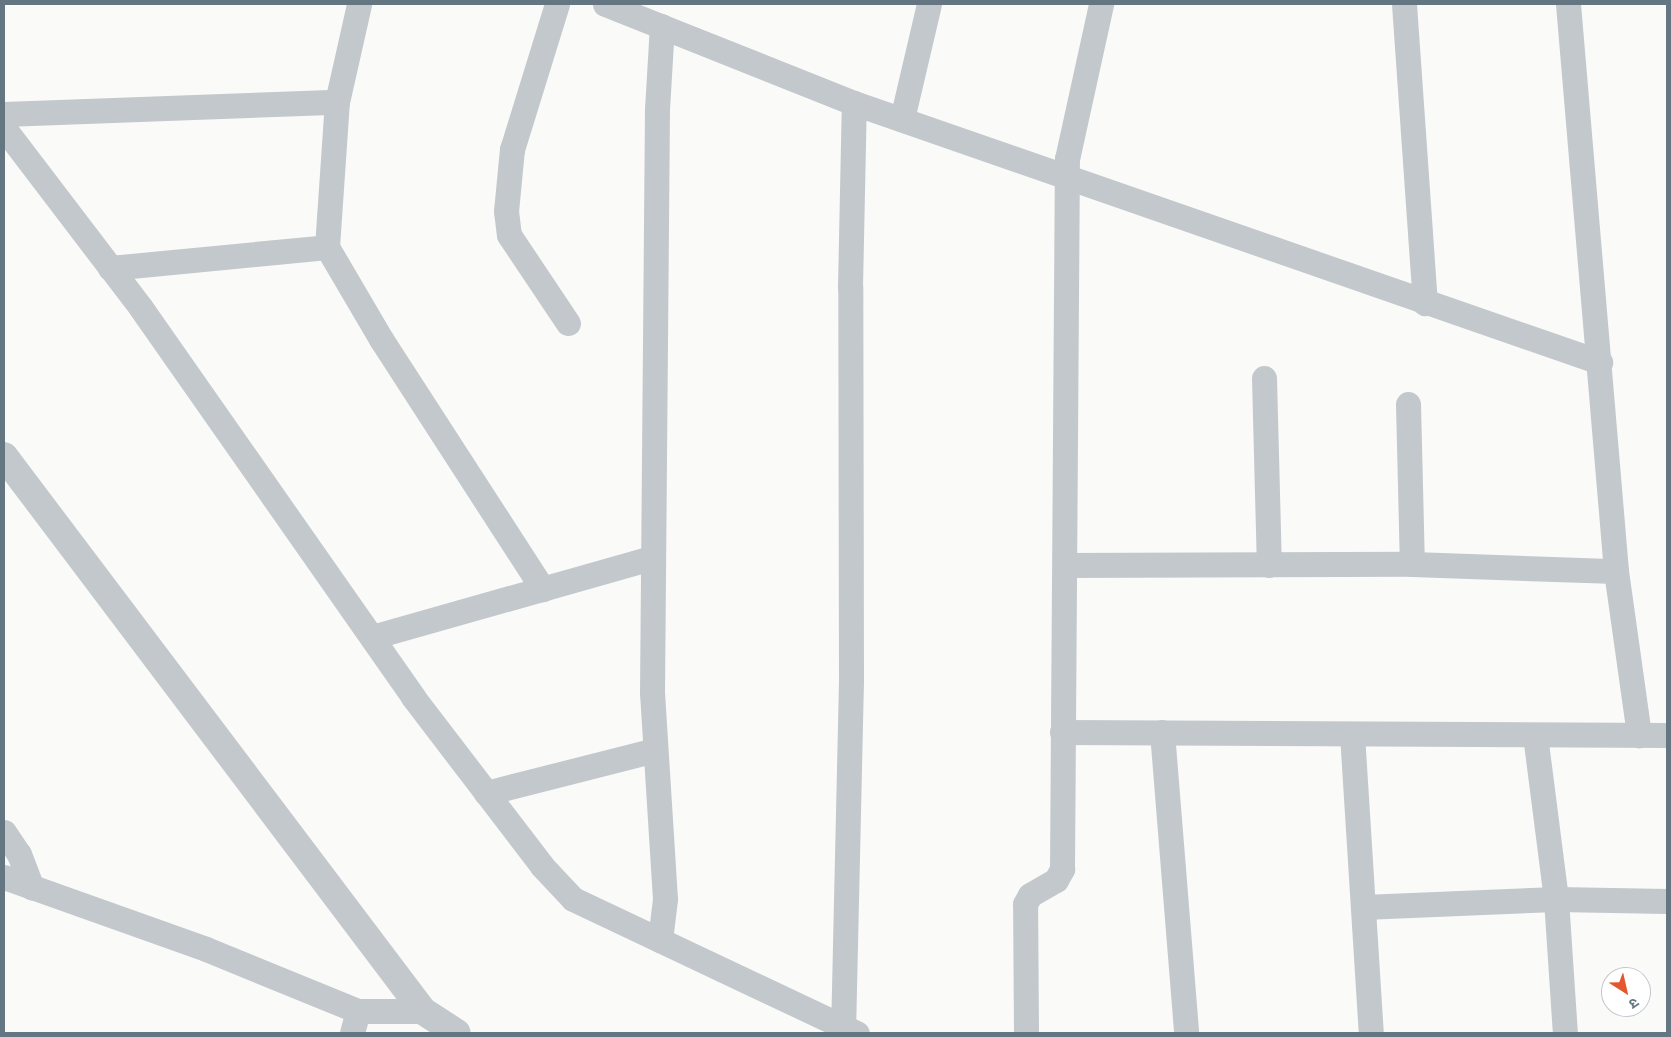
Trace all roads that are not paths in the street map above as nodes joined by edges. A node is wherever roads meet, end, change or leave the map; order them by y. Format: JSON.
{"nodes":[{"id":1,"x":359,"y":4,"type":"edge"},
{"id":2,"x":557,"y":4,"type":"edge"},
{"id":3,"x":605,"y":4,"type":"edge"},
{"id":4,"x":929,"y":4,"type":"edge"},
{"id":5,"x":1101,"y":4,"type":"edge"},
{"id":6,"x":1404,"y":4,"type":"edge"},
{"id":7,"x":1568,"y":4,"type":"edge"},
{"id":8,"x":662,"y":26,"type":"junction"},
{"id":9,"x":337,"y":102,"type":"junction"},
{"id":10,"x":854,"y":103,"type":"junction"},
{"id":11,"x":4,"y":114,"type":"edge"},
{"id":12,"x":902,"y":119,"type":"junction"},
{"id":13,"x":4,"y":128,"type":"edge"},
{"id":14,"x":1066,"y":176,"type":"junction"},
{"id":15,"x":327,"y":247,"type":"junction"},
{"id":16,"x":110,"y":268,"type":"junction"},
{"id":17,"x":1425,"y":303,"type":"junction"},
{"id":18,"x":568,"y":323,"type":"dead end"},
{"id":19,"x":1600,"y":362,"type":"junction"},
{"id":20,"x":1264,"y":378,"type":"dead end"},
{"id":21,"x":1408,"y":404,"type":"dead end"},
{"id":22,"x":4,"y":456,"type":"edge"},
{"id":23,"x":652,"y":558,"type":"junction"},
{"id":24,"x":1412,"y":564,"type":"junction"},
{"id":25,"x":1065,"y":565,"type":"junction"},
{"id":26,"x":1269,"y":565,"type":"junction"},
{"id":27,"x":1616,"y":571,"type":"junction"},
{"id":28,"x":543,"y":589,"type":"junction"},
{"id":29,"x":372,"y":637,"type":"junction"},
{"id":30,"x":1062,"y":732,"type":"junction"},
{"id":31,"x":1162,"y":732,"type":"junction"},
{"id":32,"x":1352,"y":734,"type":"junction"},
{"id":33,"x":1535,"y":735,"type":"junction"},
{"id":34,"x":1639,"y":735,"type":"junction"},
{"id":35,"x":1667,"y":735,"type":"edge"},
{"id":36,"x":655,"y":750,"type":"junction"},
{"id":37,"x":486,"y":792,"type":"junction"},
{"id":38,"x":4,"y":832,"type":"edge"},
{"id":39,"x":4,"y":877,"type":"edge"},
{"id":40,"x":32,"y":888,"type":"junction"},
{"id":41,"x":1556,"y":899,"type":"junction"},
{"id":42,"x":1667,"y":901,"type":"edge"},
{"id":43,"x":1363,"y":907,"type":"junction"},
{"id":44,"x":660,"y":940,"type":"junction"},
{"id":45,"x":423,"y":1011,"type":"junction"},
{"id":46,"x":355,"y":1022,"type":"edge"},
{"id":47,"x":848,"y":1031,"type":"edge"},
{"id":48,"x":457,"y":1033,"type":"edge"},
{"id":49,"x":1026,"y":1033,"type":"edge"},
{"id":50,"x":1186,"y":1033,"type":"edge"},
{"id":51,"x":1371,"y":1033,"type":"edge"},
{"id":52,"x":1565,"y":1033,"type":"edge"}],
"edges":[{"from":1,"to":9,"type":"street"},
{"from":2,"to":18,"type":"street"},
{"from":3,"to":8,"type":"street"},
{"from":4,"to":12,"type":"street"},
{"from":5,"to":14,"type":"street"},
{"from":6,"to":17,"type":"street"},
{"from":7,"to":19,"type":"street"},
{"from":8,"to":10,"type":"street"},
{"from":8,"to":23,"type":"street"},
{"from":9,"to":11,"type":"street"},
{"from":9,"to":15,"type":"street"},
{"from":10,"to":12,"type":"street"},
{"from":10,"to":47,"type":"street"},
{"from":12,"to":14,"type":"street"},
{"from":13,"to":16,"type":"street"},
{"from":14,"to":17,"type":"street"},
{"from":14,"to":25,"type":"street"},
{"from":15,"to":16,"type":"street"},
{"from":15,"to":28,"type":"street"},
{"from":16,"to":29,"type":"street"},
{"from":17,"to":19,"type":"street"},
{"from":19,"to":27,"type":"street"},
{"from":20,"to":26,"type":"street"},
{"from":21,"to":24,"type":"street"},
{"from":22,"to":45,"type":"street"},
{"from":23,"to":28,"type":"street"},
{"from":23,"to":36,"type":"street"},
{"from":24,"to":26,"type":"street"},
{"from":24,"to":27,"type":"street"},
{"from":25,"to":26,"type":"street"},
{"from":25,"to":30,"type":"street"},
{"from":27,"to":34,"type":"street"},
{"from":28,"to":29,"type":"street"},
{"from":29,"to":37,"type":"street"},
{"from":30,"to":31,"type":"street"},
{"from":30,"to":49,"type":"street"},
{"from":31,"to":32,"type":"street"},
{"from":31,"to":50,"type":"street"},
{"from":32,"to":33,"type":"street"},
{"from":32,"to":43,"type":"street"},
{"from":33,"to":34,"type":"street"},
{"from":33,"to":41,"type":"street"},
{"from":34,"to":35,"type":"street"},
{"from":36,"to":37,"type":"street"},
{"from":36,"to":44,"type":"street"},
{"from":37,"to":44,"type":"street"},
{"from":38,"to":40,"type":"street"},
{"from":39,"to":40,"type":"street"},
{"from":40,"to":46,"type":"street"},
{"from":41,"to":42,"type":"street"},
{"from":41,"to":43,"type":"street"},
{"from":41,"to":52,"type":"street"},
{"from":43,"to":51,"type":"street"},
{"from":44,"to":47,"type":"street"},
{"from":45,"to":46,"type":"street"},
{"from":45,"to":48,"type":"street"}]}
